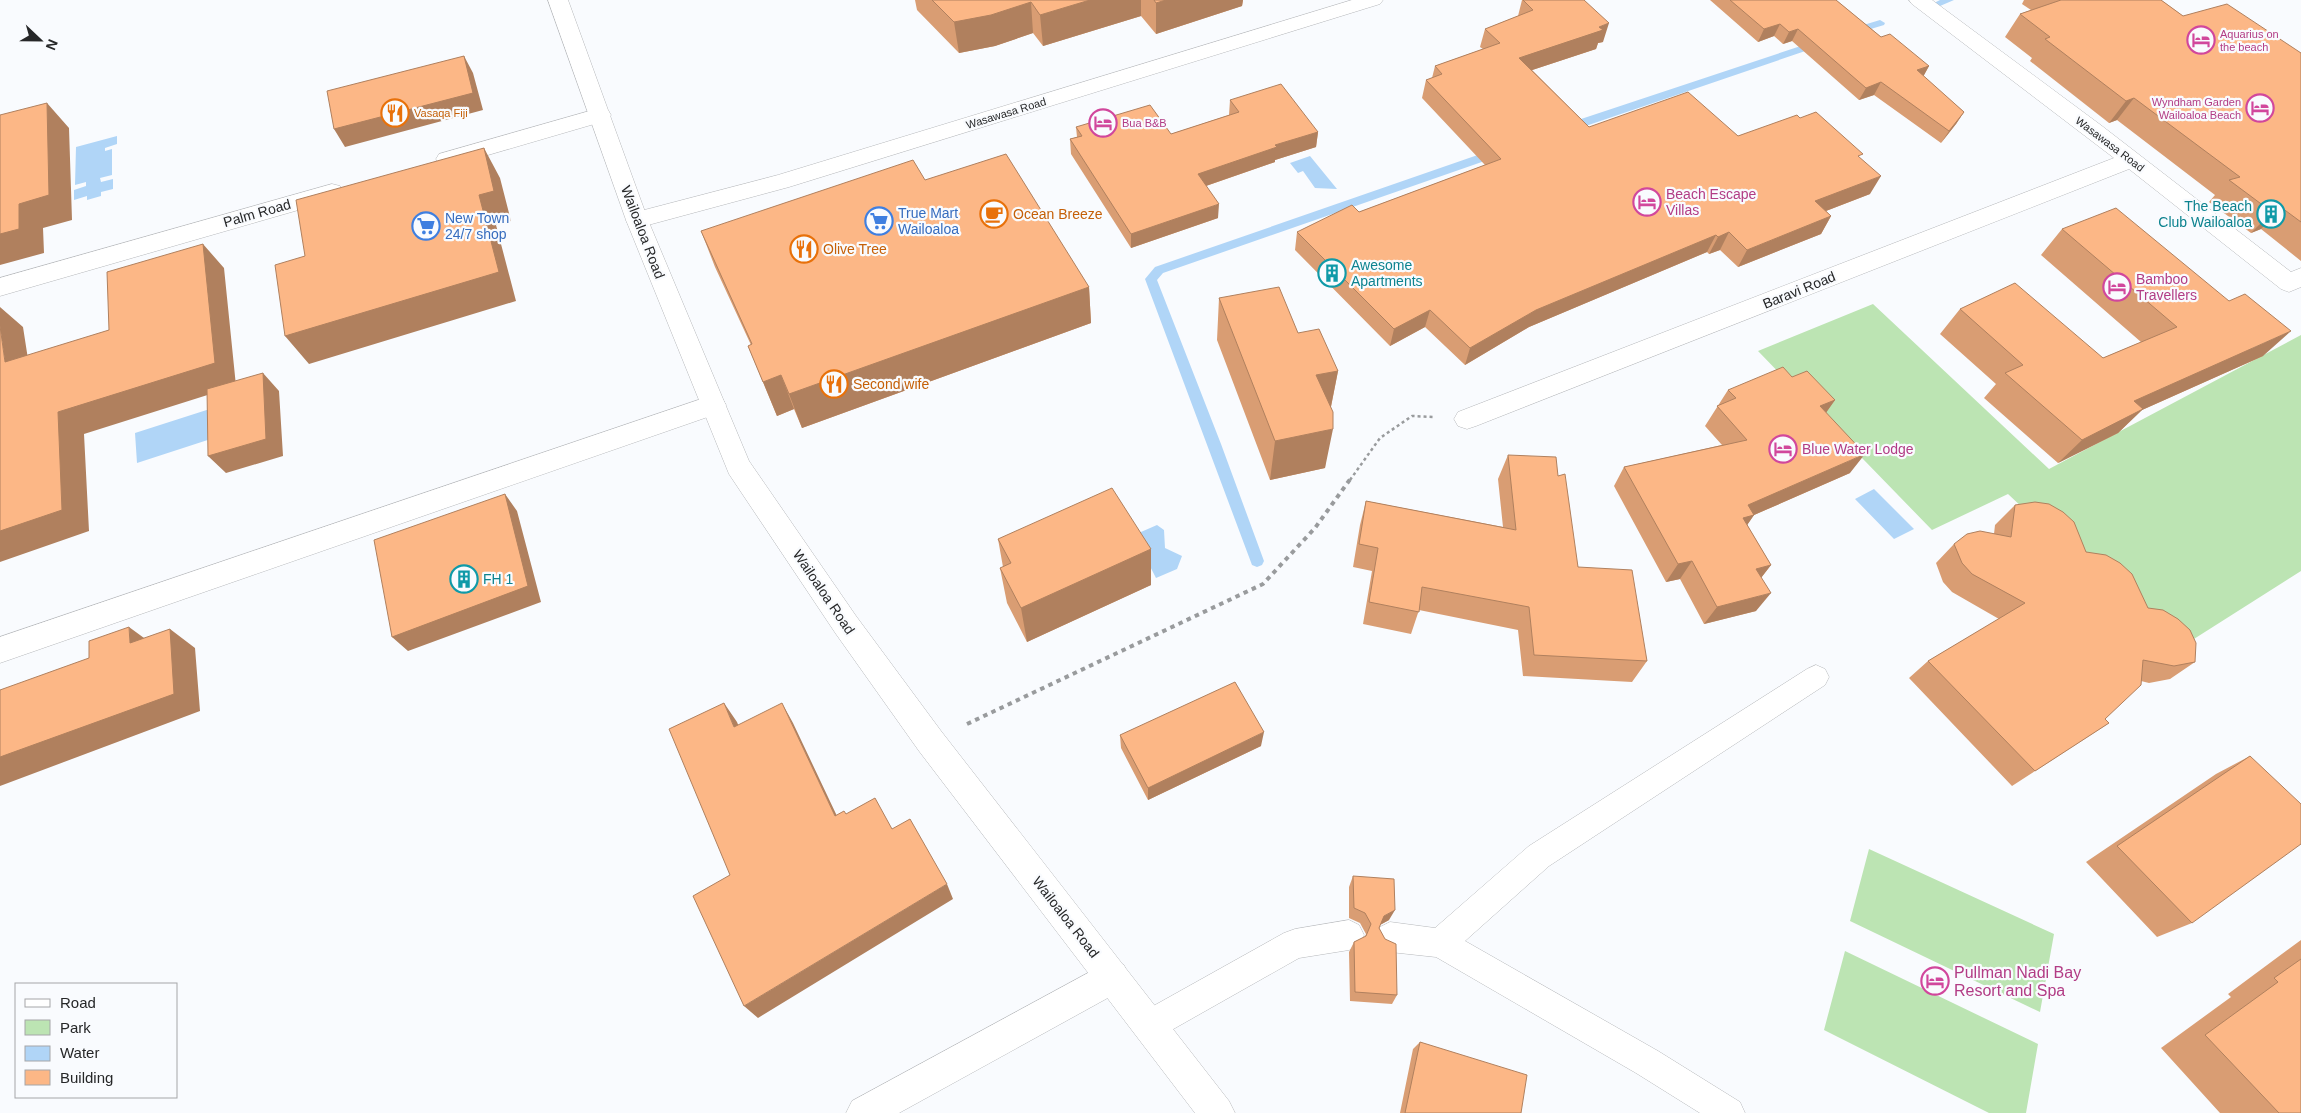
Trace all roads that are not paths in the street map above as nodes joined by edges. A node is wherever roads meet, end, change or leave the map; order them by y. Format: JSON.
{"nodes":[{"id":1,"x":558,"y":0,"type":"edge"},
{"id":2,"x":1373,"y":0,"type":"edge"},
{"id":3,"x":1919,"y":0,"type":"edge"},
{"id":4,"x":600,"y":115,"type":"junction"},
{"id":5,"x":2131,"y":160,"type":"junction"},
{"id":6,"x":428,"y":164,"type":"edge"},
{"id":7,"x":352,"y":186,"type":"edge"},
{"id":8,"x":637,"y":220,"type":"junction"},
{"id":9,"x":2301,"y":277,"type":"edge"},
{"id":10,"x":0,"y":287,"type":"edge"},
{"id":11,"x":713,"y":405,"type":"junction"},
{"id":12,"x":1467,"y":419,"type":"road end"},
{"id":13,"x":0,"y":650,"type":"edge"},
{"id":14,"x":1816,"y":677,"type":"dead end"},
{"id":15,"x":1349,"y":935,"type":"dead end"},
{"id":16,"x":1390,"y":937,"type":"dead end"},
{"id":17,"x":1440,"y":943,"type":"junction"},
{"id":18,"x":1112,"y":977,"type":"junction"},
{"id":19,"x":1150,"y":1025,"type":"junction"},
{"id":20,"x":864,"y":1113,"type":"edge"},
{"id":21,"x":1217,"y":1113,"type":"edge"},
{"id":22,"x":1729,"y":1113,"type":"edge"}],
"edges":[{"from":1,"to":4,"type":"street","name":"Wailoaloa Road"},
{"from":2,"to":8,"type":"street","name":"Wasawasa Road"},
{"from":3,"to":5,"type":"street","name":"Wasawasa Road"},
{"from":4,"to":6,"type":"street"},
{"from":4,"to":8,"type":"street","name":"Wailoaloa Road"},
{"from":5,"to":9,"type":"street","name":"Wasawasa Road"},
{"from":5,"to":12,"type":"street","name":"Baravi Road"},
{"from":7,"to":10,"type":"street","name":"Palm Road"},
{"from":8,"to":11,"type":"street","name":"Wailoaloa Road"},
{"from":11,"to":13,"type":"street"},
{"from":11,"to":18,"type":"street","name":"Wailoaloa Road"},
{"from":14,"to":17,"type":"lane"},
{"from":15,"to":19,"type":"lane"},
{"from":16,"to":17,"type":"lane"},
{"from":17,"to":22,"type":"lane"},
{"from":18,"to":19,"type":"street","name":"Wailoaloa Road"},
{"from":18,"to":20,"type":"street"},
{"from":19,"to":21,"type":"street","name":"Wailoaloa Road"}]}
